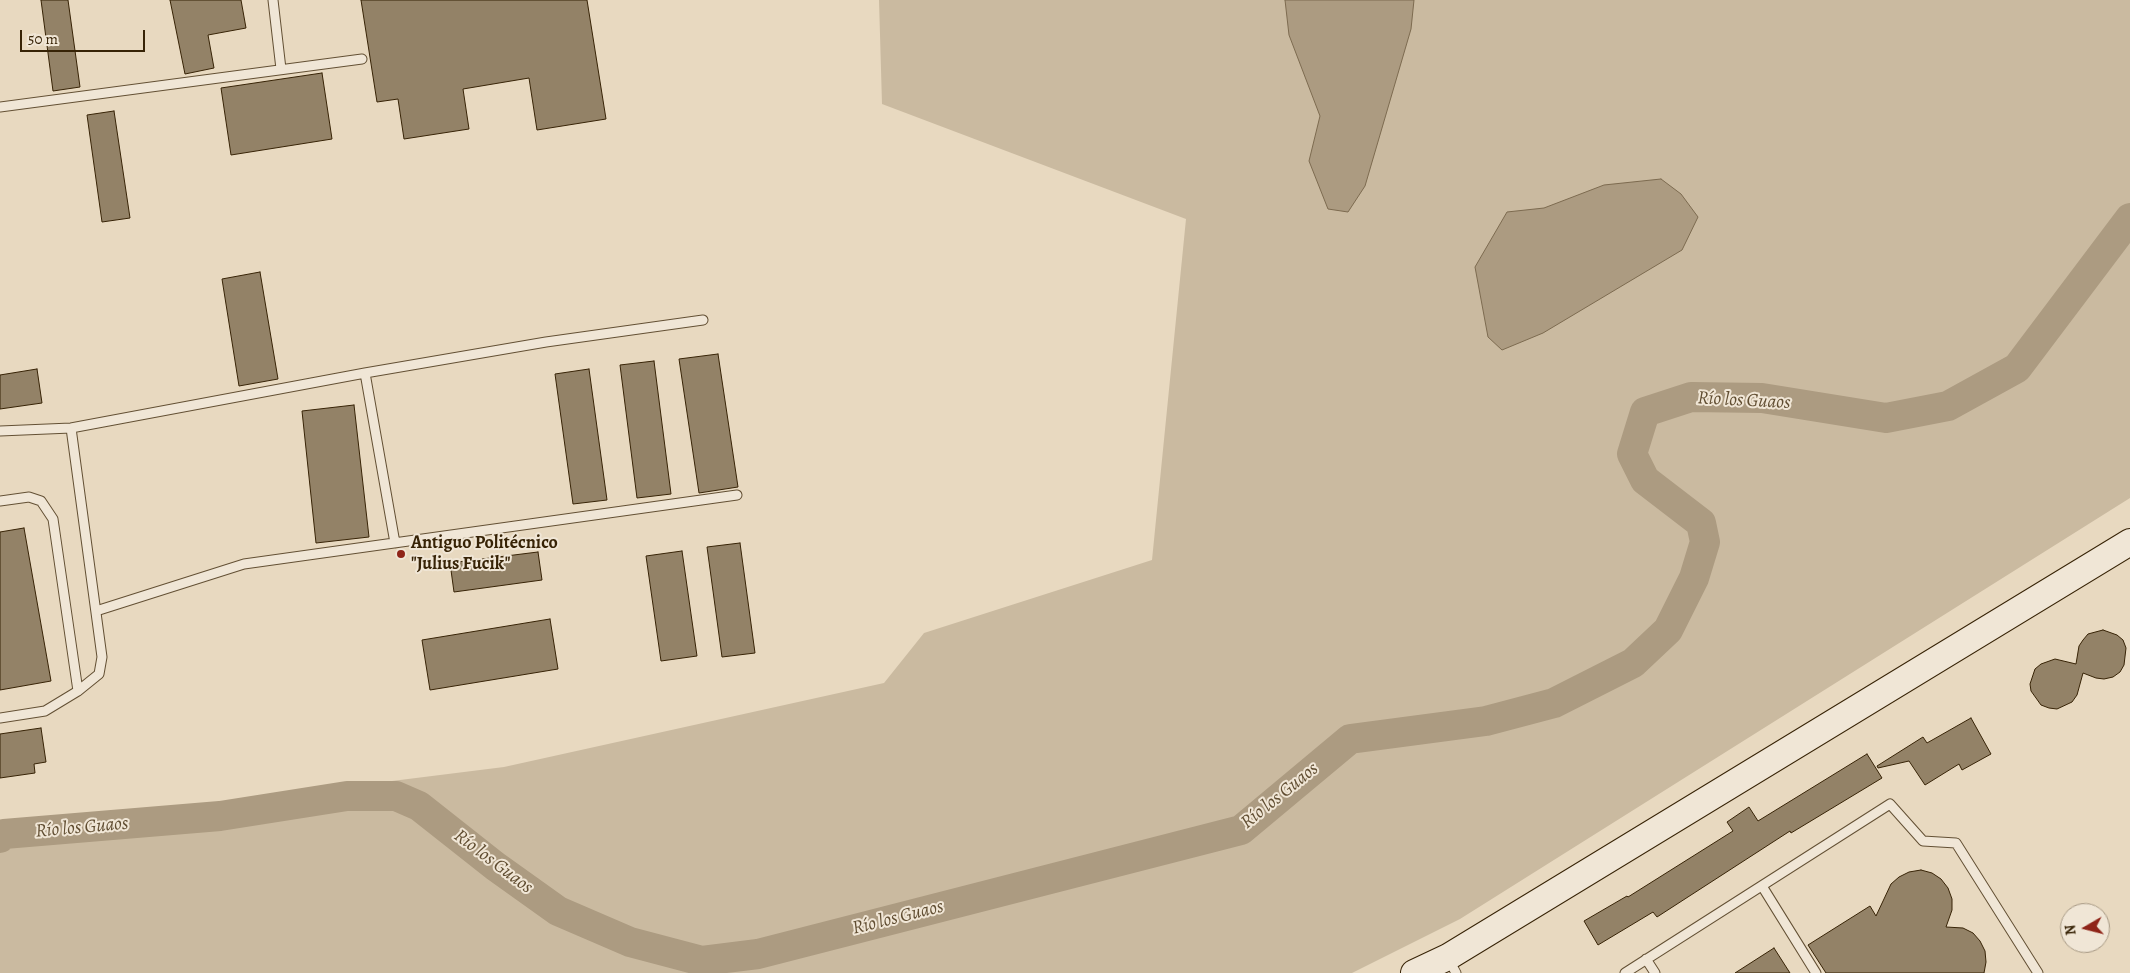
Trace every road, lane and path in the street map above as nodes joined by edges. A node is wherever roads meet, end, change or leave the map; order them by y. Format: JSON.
{"nodes":[{"id":1,"x":273,"y":0,"type":"edge"},
{"id":2,"x":362,"y":59,"type":"dead end"},
{"id":3,"x":281,"y":69,"type":"junction"},
{"id":4,"x":0,"y":107,"type":"edge"},
{"id":5,"x":703,"y":320,"type":"dead end"},
{"id":6,"x":365,"y":373,"type":"junction"},
{"id":7,"x":71,"y":428,"type":"junction"},
{"id":8,"x":0,"y":431,"type":"edge"},
{"id":9,"x":737,"y":495,"type":"dead end"},
{"id":10,"x":0,"y":501,"type":"edge"},
{"id":11,"x":2130,"y":542,"type":"edge"},
{"id":12,"x":395,"y":543,"type":"junction"},
{"id":13,"x":96,"y":611,"type":"junction"},
{"id":14,"x":78,"y":691,"type":"junction"},
{"id":15,"x":0,"y":718,"type":"edge"},
{"id":16,"x":1762,"y":886,"type":"junction"},
{"id":17,"x":1646,"y":960,"type":"junction"},
{"id":18,"x":1452,"y":965,"type":"edge"},
{"id":19,"x":1414,"y":973,"type":"edge"},
{"id":20,"x":1625,"y":973,"type":"edge"},
{"id":21,"x":1655,"y":973,"type":"edge"},
{"id":22,"x":1816,"y":973,"type":"edge"},
{"id":23,"x":2038,"y":973,"type":"edge"}],
"edges":[{"from":1,"to":3,"type":"lane"},
{"from":2,"to":3,"type":"lane"},
{"from":3,"to":4,"type":"lane"},
{"from":5,"to":6,"type":"lane"},
{"from":6,"to":7,"type":"lane"},
{"from":6,"to":12,"type":"lane"},
{"from":7,"to":8,"type":"lane"},
{"from":7,"to":13,"type":"lane"},
{"from":9,"to":12,"type":"lane"},
{"from":10,"to":14,"type":"lane"},
{"from":11,"to":18,"type":"street"},
{"from":12,"to":13,"type":"lane"},
{"from":13,"to":14,"type":"lane"},
{"from":14,"to":15,"type":"lane"},
{"from":16,"to":17,"type":"lane"},
{"from":16,"to":22,"type":"lane"},
{"from":16,"to":23,"type":"lane"},
{"from":17,"to":20,"type":"lane"},
{"from":17,"to":21,"type":"lane"},
{"from":18,"to":19,"type":"street"}]}
